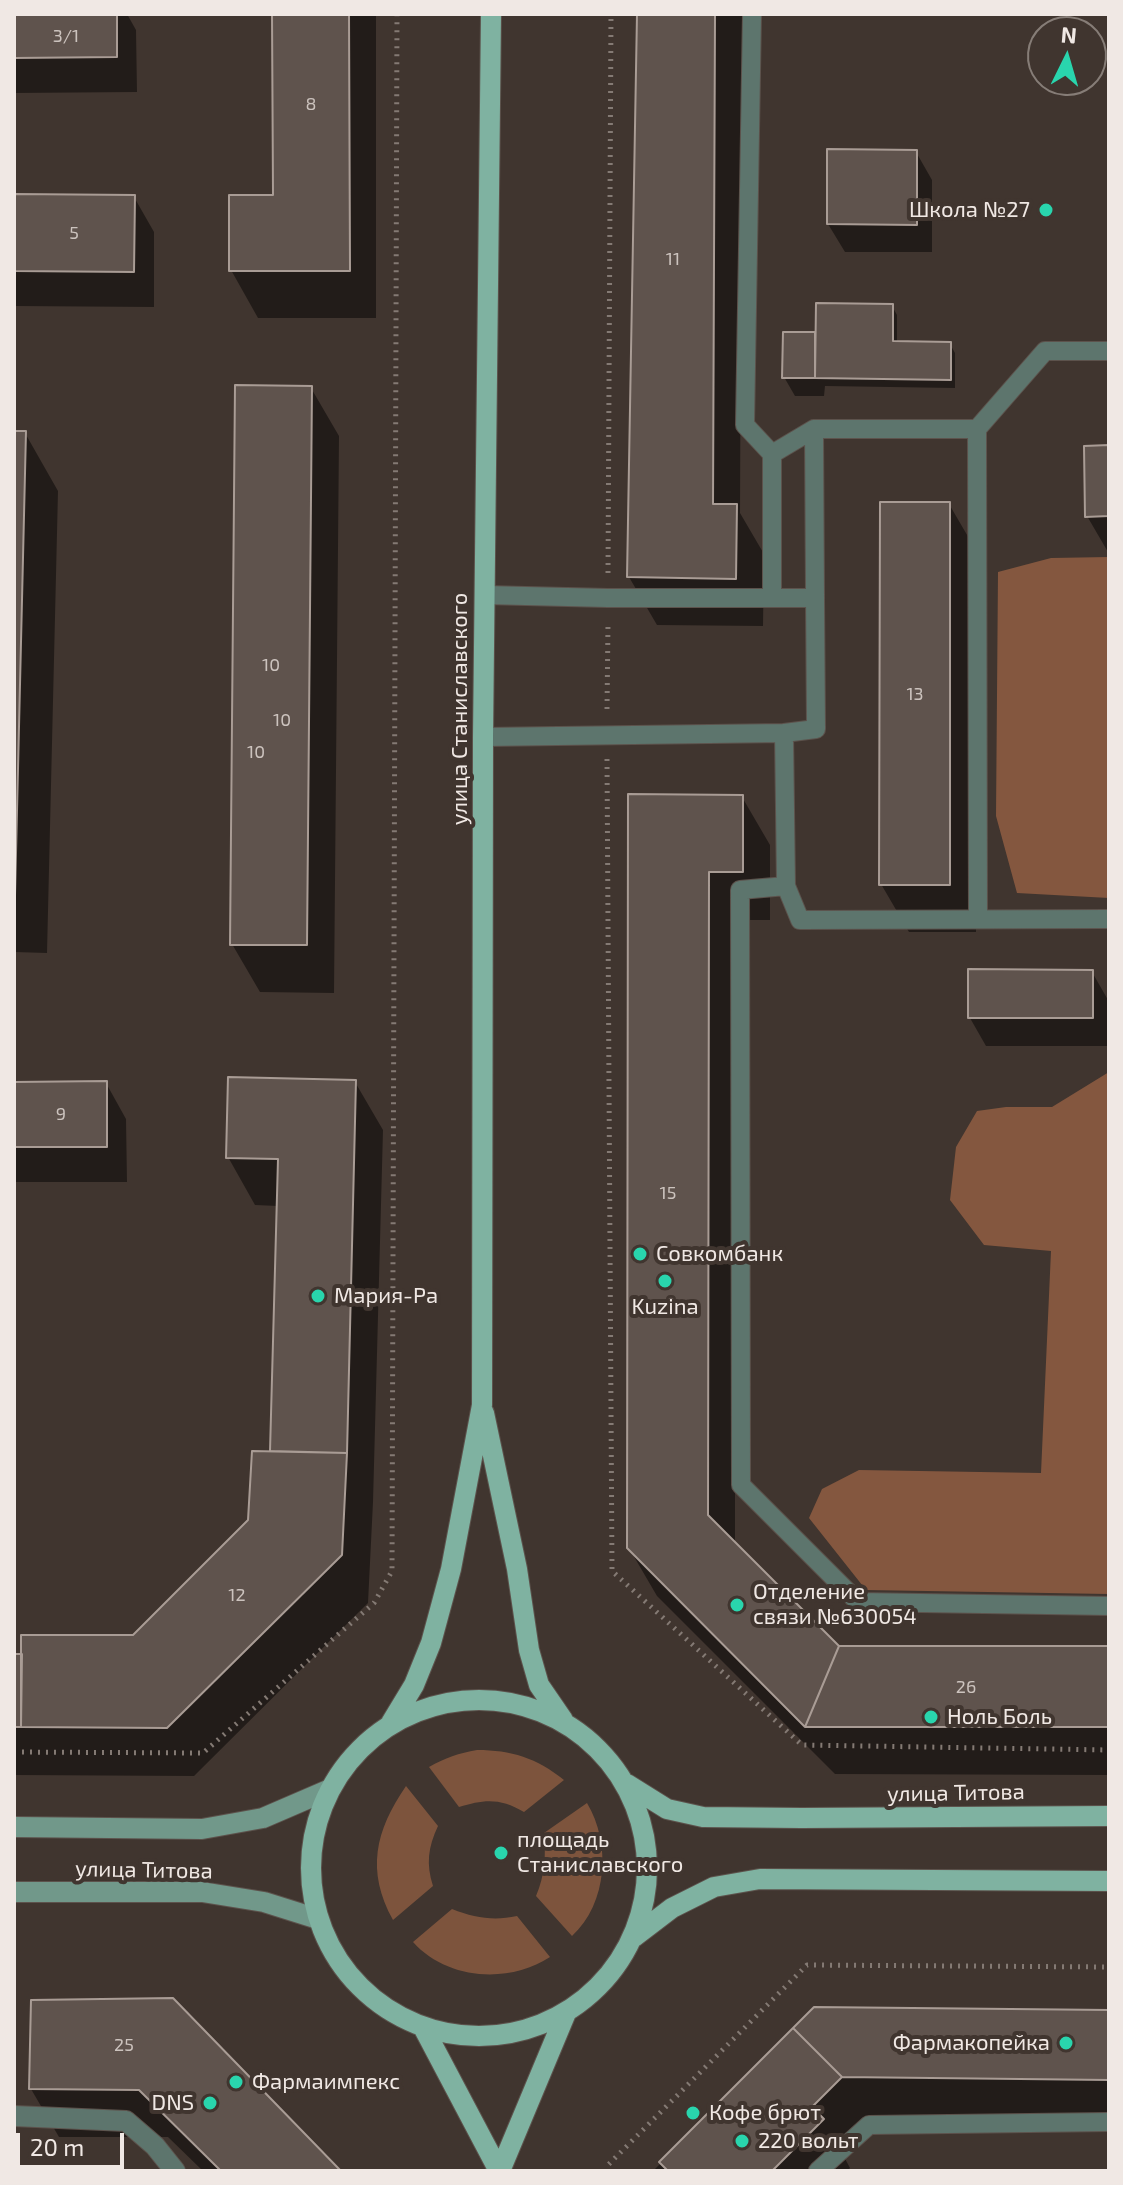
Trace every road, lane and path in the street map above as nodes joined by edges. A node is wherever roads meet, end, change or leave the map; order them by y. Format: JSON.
{"nodes":[{"id":1,"x":397,"y":14,"type":"edge"},
{"id":2,"x":491,"y":14,"type":"edge"},
{"id":3,"x":611,"y":14,"type":"edge"},
{"id":4,"x":752,"y":14,"type":"edge"},
{"id":5,"x":1109,"y":351,"type":"edge"},
{"id":6,"x":814,"y":429,"type":"junction"},
{"id":7,"x":977,"y":429,"type":"junction"},
{"id":8,"x":772,"y":454,"type":"junction"},
{"id":9,"x":485,"y":595,"type":"junction"},
{"id":10,"x":608,"y":598,"type":"junction"},
{"id":11,"x":772,"y":598,"type":"junction"},
{"id":12,"x":815,"y":598,"type":"junction"},
{"id":13,"x":784,"y":733,"type":"junction"},
{"id":14,"x":607,"y":735,"type":"junction"},
{"id":15,"x":483,"y":737,"type":"junction"},
{"id":16,"x":786,"y":886,"type":"junction"},
{"id":17,"x":978,"y":919,"type":"junction"},
{"id":18,"x":1109,"y":919,"type":"edge"},
{"id":19,"x":482,"y":1405,"type":"junction"},
{"id":20,"x":1109,"y":1606,"type":"edge"},
{"id":21,"x":563,"y":1720,"type":"junction"},
{"id":22,"x":391,"y":1723,"type":"junction"},
{"id":23,"x":1109,"y":1750,"type":"edge"},
{"id":24,"x":14,"y":1752,"type":"edge"},
{"id":25,"x":627,"y":1784,"type":"junction"},
{"id":26,"x":328,"y":1790,"type":"junction"},
{"id":27,"x":1109,"y":1816,"type":"edge"},
{"id":28,"x":14,"y":1827,"type":"edge"},
{"id":29,"x":1109,"y":1881,"type":"edge"},
{"id":30,"x":14,"y":1892,"type":"edge"},
{"id":31,"x":318,"y":1919,"type":"junction"},
{"id":32,"x":634,"y":1937,"type":"junction"},
{"id":33,"x":1109,"y":1967,"type":"edge"},
{"id":34,"x":566,"y":2013,"type":"junction"},
{"id":35,"x":423,"y":2027,"type":"junction"},
{"id":36,"x":14,"y":2116,"type":"edge"},
{"id":37,"x":1109,"y":2122,"type":"edge"},
{"id":38,"x":175,"y":2171,"type":"edge"},
{"id":39,"x":500,"y":2171,"type":"edge"},
{"id":40,"x":606,"y":2171,"type":"edge"},
{"id":41,"x":818,"y":2171,"type":"edge"}],
"edges":[{"from":1,"to":24,"type":"path"},
{"from":2,"to":9,"type":"main road","name":"улица Станиславского"},
{"from":3,"to":10,"type":"path"},
{"from":4,"to":8,"type":"lane"},
{"from":5,"to":7,"type":"lane"},
{"from":6,"to":7,"type":"lane"},
{"from":6,"to":8,"type":"lane"},
{"from":6,"to":12,"type":"lane"},
{"from":7,"to":17,"type":"lane"},
{"from":8,"to":11,"type":"lane"},
{"from":9,"to":10,"type":"lane"},
{"from":9,"to":15,"type":"main road","name":"улица Станиславского"},
{"from":10,"to":11,"type":"lane"},
{"from":10,"to":14,"type":"path"},
{"from":11,"to":12,"type":"lane"},
{"from":12,"to":13,"type":"lane"},
{"from":13,"to":14,"type":"lane"},
{"from":13,"to":16,"type":"lane"},
{"from":14,"to":15,"type":"lane"},
{"from":14,"to":23,"type":"path"},
{"from":15,"to":19,"type":"main road","name":"улица Станиславского"},
{"from":16,"to":17,"type":"lane"},
{"from":16,"to":20,"type":"lane"},
{"from":17,"to":18,"type":"lane"},
{"from":19,"to":21,"type":"main road"},
{"from":19,"to":22,"type":"main road"},
{"from":21,"to":22,"type":"main road"},
{"from":21,"to":25,"type":"main road"},
{"from":22,"to":26,"type":"main road"},
{"from":25,"to":27,"type":"main road","name":"улица Титова"},
{"from":25,"to":32,"type":"main road"},
{"from":26,"to":28,"type":"main road","name":"улица Титова"},
{"from":26,"to":31,"type":"main road"},
{"from":29,"to":32,"type":"main road"},
{"from":30,"to":31,"type":"main road","name":"улица Титова"},
{"from":31,"to":35,"type":"main road"},
{"from":32,"to":34,"type":"main road"},
{"from":33,"to":40,"type":"path"},
{"from":34,"to":35,"type":"main road"},
{"from":34,"to":39,"type":"main road"},
{"from":35,"to":39,"type":"main road"},
{"from":36,"to":38,"type":"street"},
{"from":37,"to":41,"type":"lane"}]}
